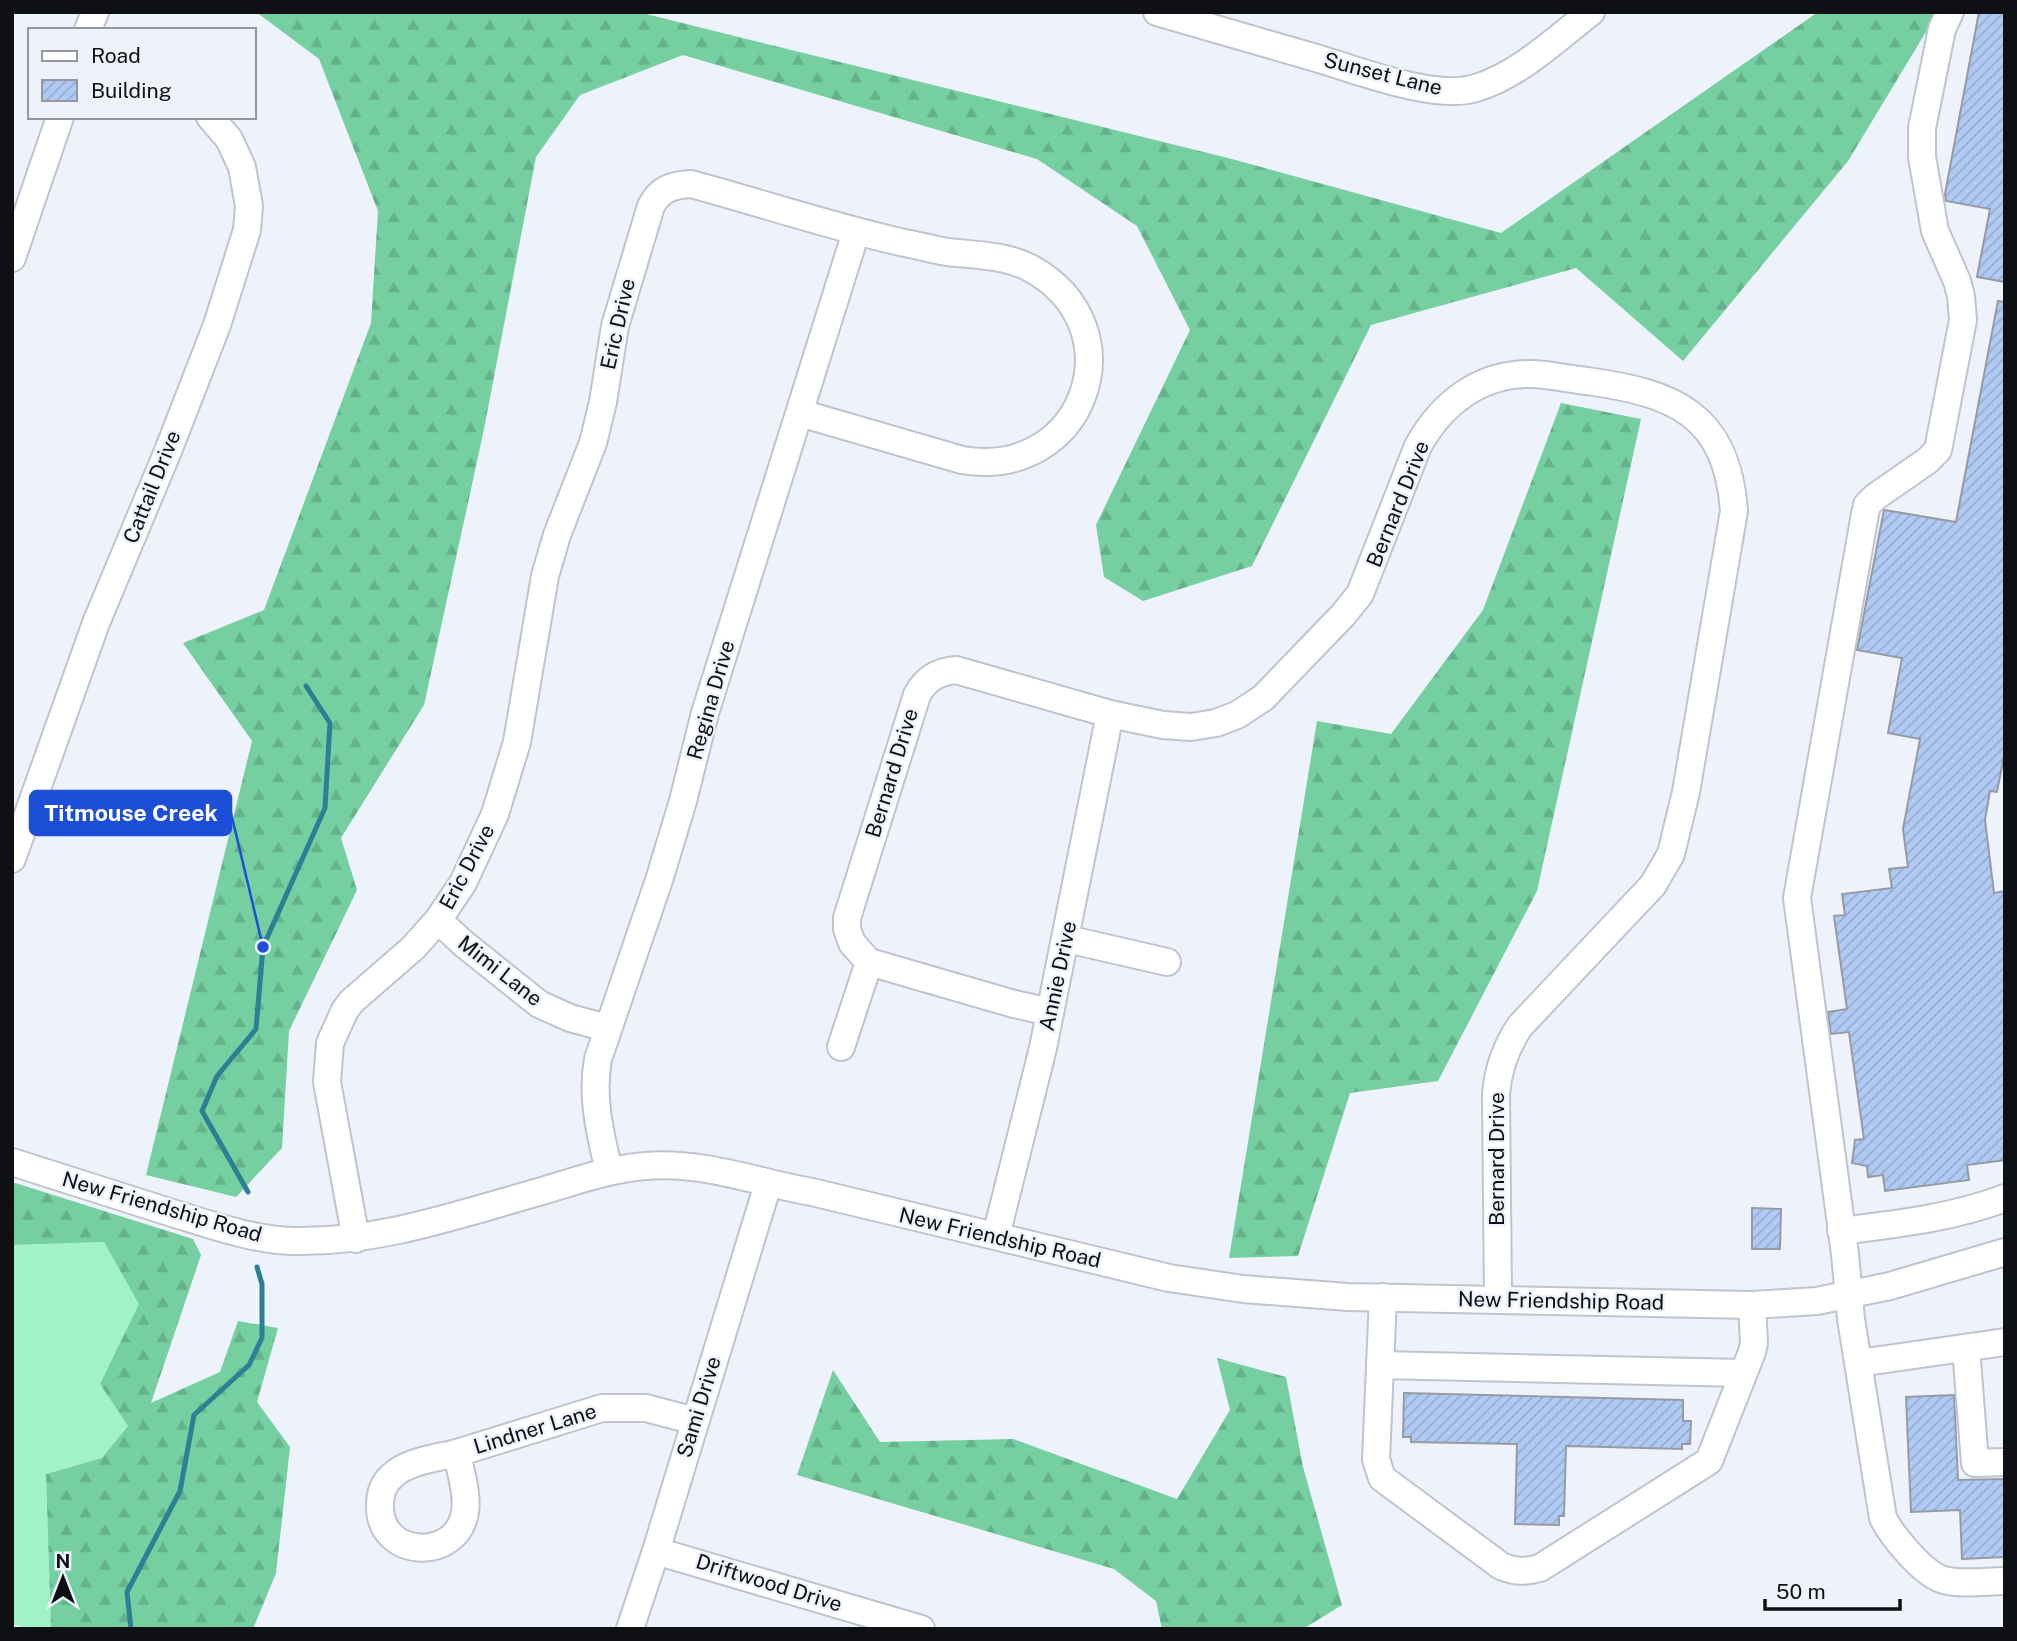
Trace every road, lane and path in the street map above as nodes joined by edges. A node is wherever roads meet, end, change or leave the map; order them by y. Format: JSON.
{"nodes":[{"id":1,"x":1157,"y":12,"type":"edge"},
{"id":2,"x":1591,"y":12,"type":"edge"},
{"id":3,"x":1950,"y":12,"type":"edge"},
{"id":4,"x":59,"y":119,"type":"edge"},
{"id":5,"x":212,"y":119,"type":"edge"},
{"id":6,"x":856,"y":232,"type":"junction"},
{"id":7,"x":12,"y":258,"type":"edge"},
{"id":8,"x":800,"y":413,"type":"junction"},
{"id":9,"x":1110,"y":714,"type":"junction"},
{"id":10,"x":12,"y":859,"type":"edge"},
{"id":11,"x":438,"y":920,"type":"junction"},
{"id":12,"x":1067,"y":939,"type":"junction"},
{"id":13,"x":869,"y":962,"type":"junction"},
{"id":14,"x":1167,"y":962,"type":"dead end"},
{"id":15,"x":1050,"y":1012,"type":"junction"},
{"id":16,"x":607,"y":1028,"type":"junction"},
{"id":17,"x":841,"y":1047,"type":"dead end"},
{"id":18,"x":12,"y":1162,"type":"edge"},
{"id":19,"x":609,"y":1171,"type":"junction"},
{"id":20,"x":768,"y":1184,"type":"junction"},
{"id":21,"x":2005,"y":1198,"type":"edge"},
{"id":22,"x":1841,"y":1231,"type":"junction"},
{"id":23,"x":996,"y":1236,"type":"junction"},
{"id":24,"x":356,"y":1239,"type":"junction"},
{"id":25,"x":2005,"y":1252,"type":"edge"},
{"id":26,"x":1849,"y":1294,"type":"junction"},
{"id":27,"x":1383,"y":1297,"type":"junction"},
{"id":28,"x":1498,"y":1299,"type":"junction"},
{"id":29,"x":1752,"y":1305,"type":"junction"},
{"id":30,"x":2005,"y":1342,"type":"edge"},
{"id":31,"x":1966,"y":1348,"type":"junction"},
{"id":32,"x":1859,"y":1363,"type":"junction"},
{"id":33,"x":1380,"y":1365,"type":"junction"},
{"id":34,"x":1743,"y":1373,"type":"junction"},
{"id":35,"x":695,"y":1421,"type":"junction"},
{"id":36,"x":457,"y":1453,"type":"dead end"},
{"id":37,"x":2005,"y":1462,"type":"edge"},
{"id":38,"x":656,"y":1551,"type":"junction"},
{"id":39,"x":2005,"y":1581,"type":"edge"},
{"id":40,"x":630,"y":1629,"type":"edge"},
{"id":41,"x":921,"y":1629,"type":"edge"}],
"edges":[{"from":1,"to":2,"type":"street","name":"Sunset Lane"},
{"from":3,"to":22,"type":"street"},
{"from":4,"to":7,"type":"street"},
{"from":5,"to":10,"type":"street","name":"Cattail Drive"},
{"from":6,"to":8,"type":"street","name":"Regina Drive"},
{"from":6,"to":8,"type":"street","name":"Eric Drive"},
{"from":6,"to":11,"type":"street","name":"Eric Drive"},
{"from":8,"to":16,"type":"street","name":"Regina Drive"},
{"from":9,"to":12,"type":"street","name":"Annie Drive"},
{"from":9,"to":13,"type":"street","name":"Bernard Drive"},
{"from":9,"to":28,"type":"street","name":"Bernard Drive"},
{"from":11,"to":16,"type":"street","name":"Mimi Lane"},
{"from":11,"to":24,"type":"street","name":"Eric Drive"},
{"from":12,"to":14,"type":"street"},
{"from":12,"to":15,"type":"street","name":"Annie Drive"},
{"from":13,"to":15,"type":"street"},
{"from":13,"to":17,"type":"street"},
{"from":15,"to":23,"type":"street","name":"Annie Drive"},
{"from":16,"to":19,"type":"street","name":"Regina Drive"},
{"from":18,"to":24,"type":"street","name":"New Friendship Road"},
{"from":19,"to":20,"type":"street","name":"New Friendship Road"},
{"from":19,"to":24,"type":"street","name":"New Friendship Road"},
{"from":20,"to":23,"type":"street","name":"New Friendship Road"},
{"from":20,"to":35,"type":"street","name":"Sami Drive"},
{"from":21,"to":22,"type":"street"},
{"from":22,"to":26,"type":"street"},
{"from":23,"to":27,"type":"street","name":"New Friendship Road"},
{"from":25,"to":26,"type":"street","name":"New Friendship Road"},
{"from":26,"to":29,"type":"street","name":"New Friendship Road"},
{"from":26,"to":32,"type":"street"},
{"from":27,"to":28,"type":"street","name":"New Friendship Road"},
{"from":27,"to":33,"type":"street"},
{"from":28,"to":29,"type":"street","name":"New Friendship Road"},
{"from":29,"to":34,"type":"street"},
{"from":30,"to":31,"type":"street"},
{"from":31,"to":32,"type":"street"},
{"from":31,"to":37,"type":"street"},
{"from":32,"to":39,"type":"street"},
{"from":33,"to":34,"type":"street"},
{"from":33,"to":34,"type":"street"},
{"from":35,"to":36,"type":"street","name":"Lindner Lane"},
{"from":35,"to":38,"type":"street","name":"Sami Drive"},
{"from":38,"to":40,"type":"street","name":"Sami Drive"},
{"from":38,"to":41,"type":"street","name":"Driftwood Drive"}]}
